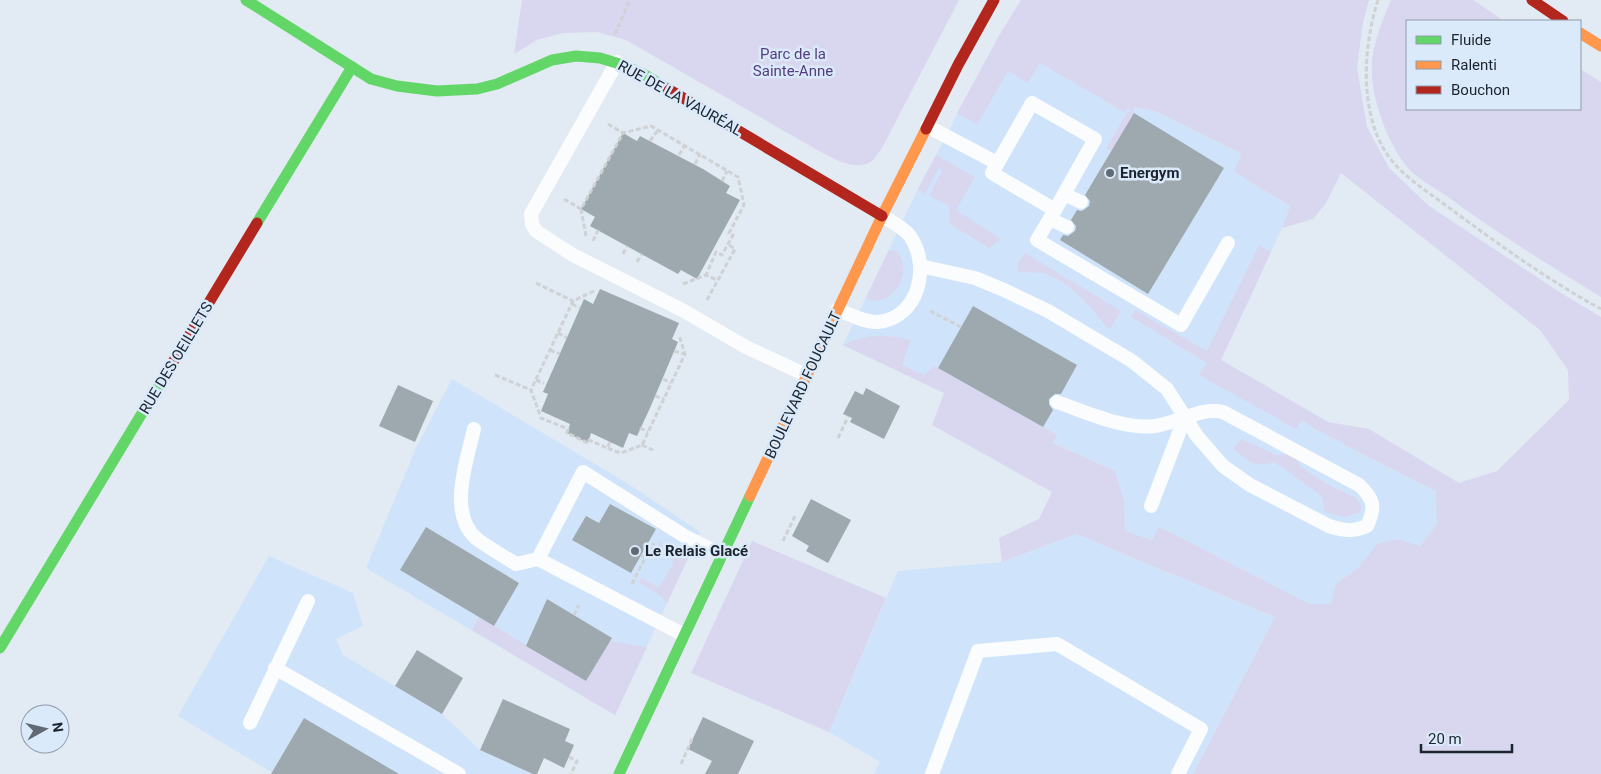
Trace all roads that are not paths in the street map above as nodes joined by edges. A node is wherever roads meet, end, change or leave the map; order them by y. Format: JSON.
{"nodes":[{"id":1,"x":246,"y":0,"type":"edge"},
{"id":2,"x":994,"y":0,"type":"edge"},
{"id":3,"x":1532,"y":0,"type":"edge"},
{"id":4,"x":1562,"y":20,"type":"edge"},
{"id":5,"x":1581,"y":34,"type":"edge"},
{"id":6,"x":1601,"y":46,"type":"edge"},
{"id":7,"x":617,"y":62,"type":"junction"},
{"id":8,"x":352,"y":67,"type":"junction"},
{"id":9,"x":927,"y":126,"type":"junction"},
{"id":10,"x":997,"y":163,"type":"junction"},
{"id":11,"x":1064,"y":194,"type":"junction"},
{"id":12,"x":1081,"y":202,"type":"dead end"},
{"id":13,"x":1053,"y":214,"type":"junction"},
{"id":14,"x":882,"y":216,"type":"junction"},
{"id":15,"x":1067,"y":227,"type":"dead end"},
{"id":16,"x":1228,"y":243,"type":"dead end"},
{"id":17,"x":920,"y":266,"type":"junction"},
{"id":18,"x":838,"y":310,"type":"junction"},
{"id":19,"x":806,"y":376,"type":"junction"},
{"id":20,"x":1057,"y":402,"type":"dead end"},
{"id":21,"x":1185,"y":417,"type":"junction"},
{"id":22,"x":474,"y":429,"type":"dead end"},
{"id":23,"x":1151,"y":506,"type":"dead end"},
{"id":24,"x":723,"y":555,"type":"junction"},
{"id":25,"x":538,"y":559,"type":"junction"},
{"id":26,"x":308,"y":601,"type":"dead end"},
{"id":27,"x":684,"y":635,"type":"junction"},
{"id":28,"x":0,"y":648,"type":"edge"},
{"id":29,"x":275,"y":668,"type":"junction"},
{"id":30,"x":250,"y":723,"type":"dead end"},
{"id":31,"x":458,"y":774,"type":"edge"},
{"id":32,"x":619,"y":774,"type":"edge"},
{"id":33,"x":932,"y":774,"type":"edge"},
{"id":34,"x":1178,"y":774,"type":"edge"}],
"edges":[{"from":1,"to":8,"type":"main road","name":"RUE DE LA VAURÉAL"},
{"from":2,"to":9,"type":"main road","name":"BOULEVARD FOUCAULT"},
{"from":3,"to":4,"type":"main road"},
{"from":5,"to":6,"type":"main road"},
{"from":7,"to":8,"type":"main road","name":"RUE DE LA VAURÉAL"},
{"from":7,"to":14,"type":"main road","name":"RUE DE LA VAURÉAL"},
{"from":7,"to":19,"type":"lane"},
{"from":8,"to":28,"type":"main road","name":"RUE DES OEILLETS"},
{"from":9,"to":10,"type":"lane"},
{"from":9,"to":14,"type":"main road","name":"BOULEVARD FOUCAULT"},
{"from":10,"to":11,"type":"lane"},
{"from":10,"to":13,"type":"lane"},
{"from":11,"to":12,"type":"lane"},
{"from":11,"to":13,"type":"lane"},
{"from":13,"to":15,"type":"lane"},
{"from":13,"to":16,"type":"lane"},
{"from":14,"to":17,"type":"lane"},
{"from":14,"to":18,"type":"main road","name":"BOULEVARD FOUCAULT"},
{"from":17,"to":18,"type":"lane"},
{"from":17,"to":21,"type":"lane"},
{"from":18,"to":19,"type":"main road","name":"BOULEVARD FOUCAULT"},
{"from":19,"to":24,"type":"main road","name":"BOULEVARD FOUCAULT"},
{"from":20,"to":21,"type":"lane"},
{"from":21,"to":21,"type":"lane"},
{"from":21,"to":23,"type":"lane"},
{"from":22,"to":25,"type":"lane"},
{"from":24,"to":25,"type":"lane"},
{"from":24,"to":27,"type":"main road","name":"BOULEVARD FOUCAULT"},
{"from":25,"to":27,"type":"lane"},
{"from":26,"to":29,"type":"lane"},
{"from":27,"to":32,"type":"main road","name":"BOULEVARD FOUCAULT"},
{"from":29,"to":30,"type":"lane"},
{"from":29,"to":31,"type":"lane"},
{"from":33,"to":34,"type":"lane"}]}
